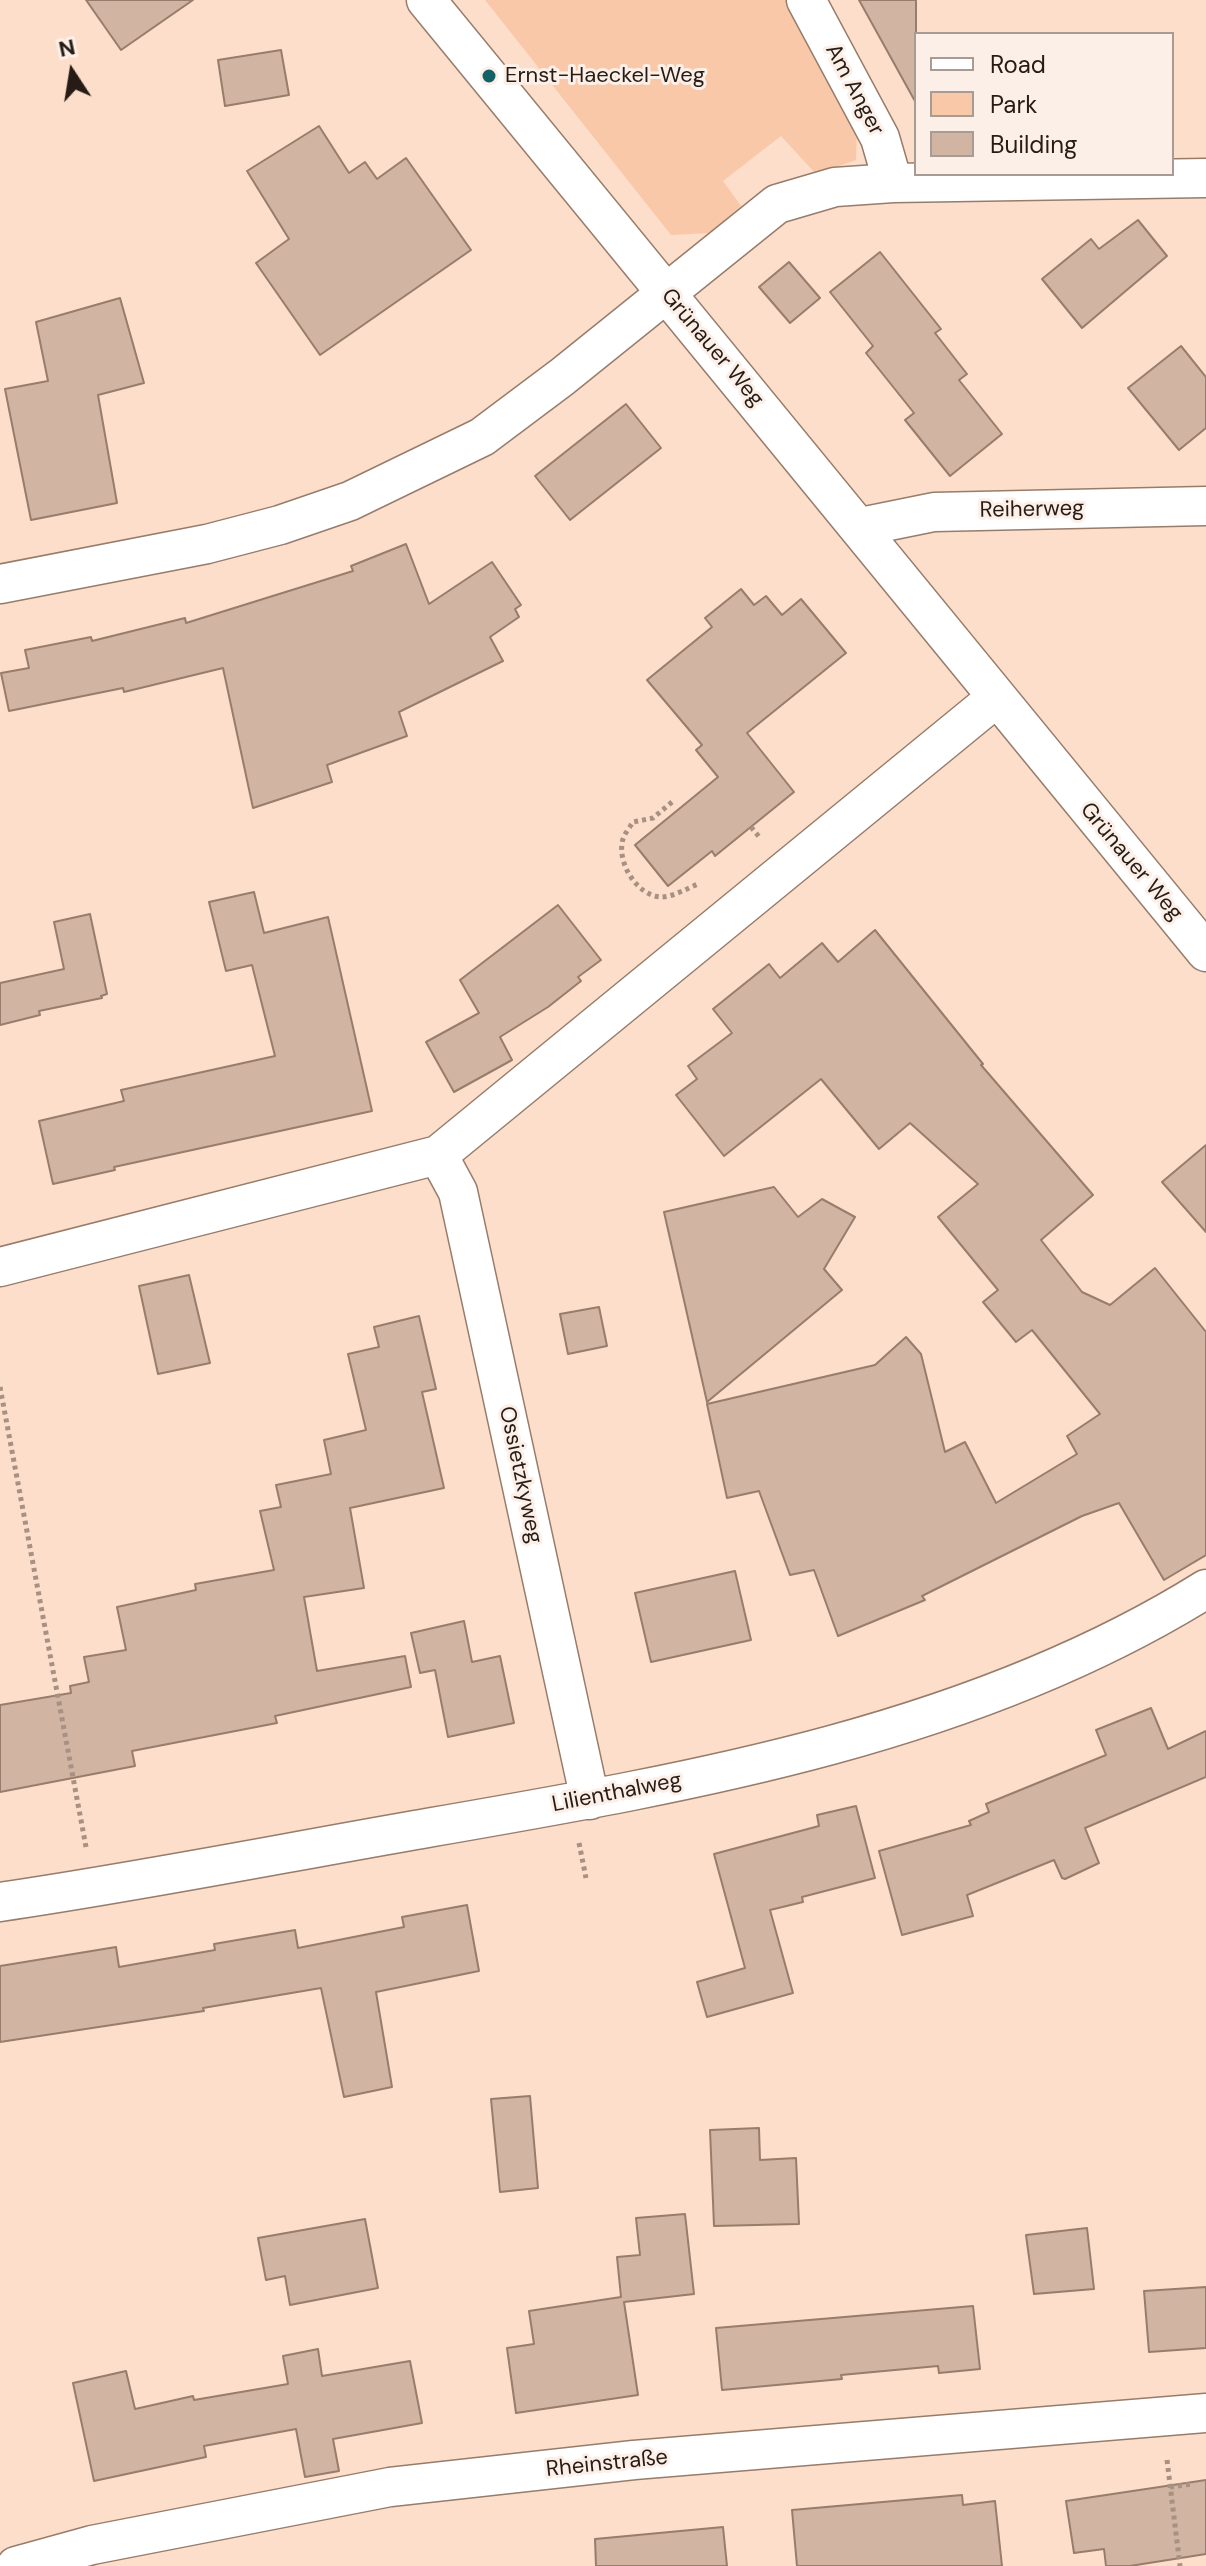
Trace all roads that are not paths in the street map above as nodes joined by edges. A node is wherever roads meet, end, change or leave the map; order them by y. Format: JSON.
{"nodes":[{"id":1,"x":426,"y":0,"type":"edge"},
{"id":2,"x":806,"y":0,"type":"edge"},
{"id":3,"x":1206,"y":178,"type":"edge"},
{"id":4,"x":893,"y":183,"type":"junction"},
{"id":5,"x":666,"y":293,"type":"junction"},
{"id":6,"x":1206,"y":506,"type":"edge"},
{"id":7,"x":860,"y":527,"type":"junction"},
{"id":8,"x":0,"y":584,"type":"edge"},
{"id":9,"x":996,"y":698,"type":"junction"},
{"id":10,"x":1206,"y":952,"type":"edge"},
{"id":11,"x":438,"y":1155,"type":"junction"},
{"id":12,"x":0,"y":1267,"type":"edge"},
{"id":13,"x":1206,"y":1589,"type":"edge"},
{"id":14,"x":590,"y":1800,"type":"junction"},
{"id":15,"x":0,"y":1902,"type":"edge"},
{"id":16,"x":1206,"y":2413,"type":"edge"},
{"id":17,"x":16,"y":2566,"type":"edge"}],
"edges":[{"from":1,"to":5,"type":"street","name":"Grünauer Weg"},
{"from":2,"to":4,"type":"street","name":"Am Anger"},
{"from":3,"to":4,"type":"street"},
{"from":4,"to":5,"type":"street"},
{"from":5,"to":7,"type":"street","name":"Grünauer Weg"},
{"from":5,"to":8,"type":"street"},
{"from":6,"to":7,"type":"street","name":"Reiherweg"},
{"from":7,"to":9,"type":"street","name":"Grünauer Weg"},
{"from":9,"to":10,"type":"street","name":"Grünauer Weg"},
{"from":9,"to":11,"type":"street"},
{"from":11,"to":12,"type":"street"},
{"from":11,"to":14,"type":"street","name":"Ossietzkyweg"},
{"from":13,"to":14,"type":"street","name":"Lilienthalweg"},
{"from":14,"to":15,"type":"street","name":"Lilienthalweg"},
{"from":16,"to":17,"type":"street","name":"Rheinstraße"}]}
